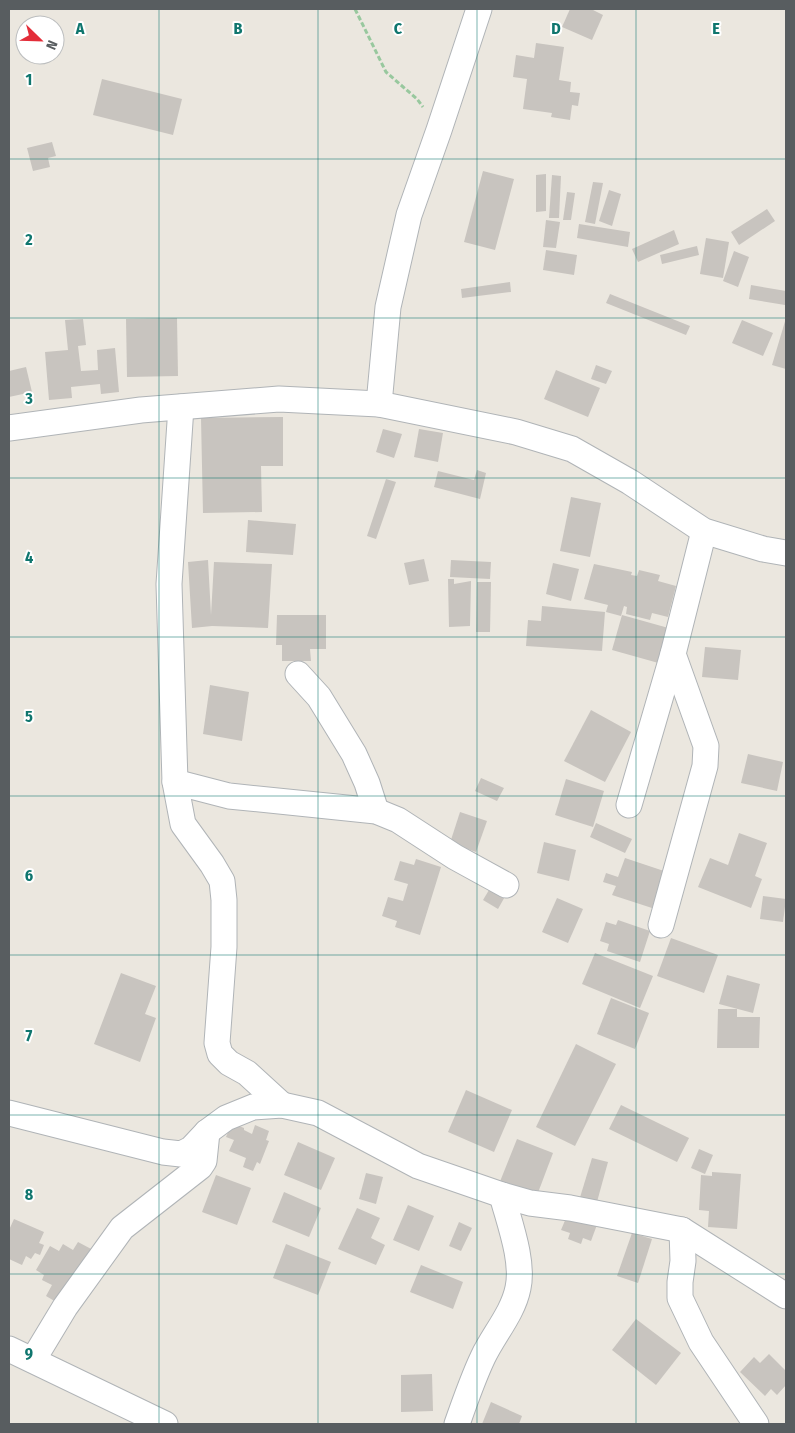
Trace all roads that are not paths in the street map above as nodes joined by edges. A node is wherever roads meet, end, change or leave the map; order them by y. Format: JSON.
{"nodes":[{"id":1,"x":479,"y":9,"type":"edge"},
{"id":2,"x":379,"y":404,"type":"junction"},
{"id":3,"x":181,"y":407,"type":"junction"},
{"id":4,"x":9,"y":428,"type":"edge"},
{"id":5,"x":704,"y":532,"type":"junction"},
{"id":6,"x":786,"y":553,"type":"edge"},
{"id":7,"x":673,"y":654,"type":"junction"},
{"id":8,"x":298,"y":674,"type":"dead end"},
{"id":9,"x":175,"y":782,"type":"junction"},
{"id":10,"x":629,"y":805,"type":"dead end"},
{"id":11,"x":376,"y":811,"type":"junction"},
{"id":12,"x":506,"y":885,"type":"dead end"},
{"id":13,"x":661,"y":925,"type":"dead end"},
{"id":14,"x":282,"y":1105,"type":"junction"},
{"id":15,"x":9,"y":1113,"type":"edge"},
{"id":16,"x":206,"y":1132,"type":"junction"},
{"id":17,"x":502,"y":1195,"type":"junction"},
{"id":18,"x":682,"y":1230,"type":"junction"},
{"id":19,"x":786,"y":1296,"type":"edge"},
{"id":20,"x":9,"y":1349,"type":"edge"},
{"id":21,"x":33,"y":1360,"type":"junction"},
{"id":22,"x":165,"y":1424,"type":"edge"},
{"id":23,"x":457,"y":1424,"type":"edge"},
{"id":24,"x":756,"y":1424,"type":"edge"}],
"edges":[{"from":1,"to":2,"type":"street"},
{"from":2,"to":3,"type":"street"},
{"from":2,"to":5,"type":"street"},
{"from":3,"to":4,"type":"street"},
{"from":3,"to":9,"type":"street"},
{"from":5,"to":6,"type":"street"},
{"from":5,"to":7,"type":"street"},
{"from":7,"to":10,"type":"street"},
{"from":7,"to":13,"type":"street"},
{"from":8,"to":11,"type":"street"},
{"from":9,"to":11,"type":"street"},
{"from":9,"to":14,"type":"street"},
{"from":11,"to":12,"type":"street"},
{"from":14,"to":16,"type":"street"},
{"from":14,"to":17,"type":"street"},
{"from":15,"to":16,"type":"street"},
{"from":16,"to":21,"type":"street"},
{"from":17,"to":18,"type":"street"},
{"from":17,"to":23,"type":"street"},
{"from":18,"to":19,"type":"street"},
{"from":18,"to":24,"type":"street"},
{"from":20,"to":21,"type":"street"},
{"from":21,"to":22,"type":"street"}]}
